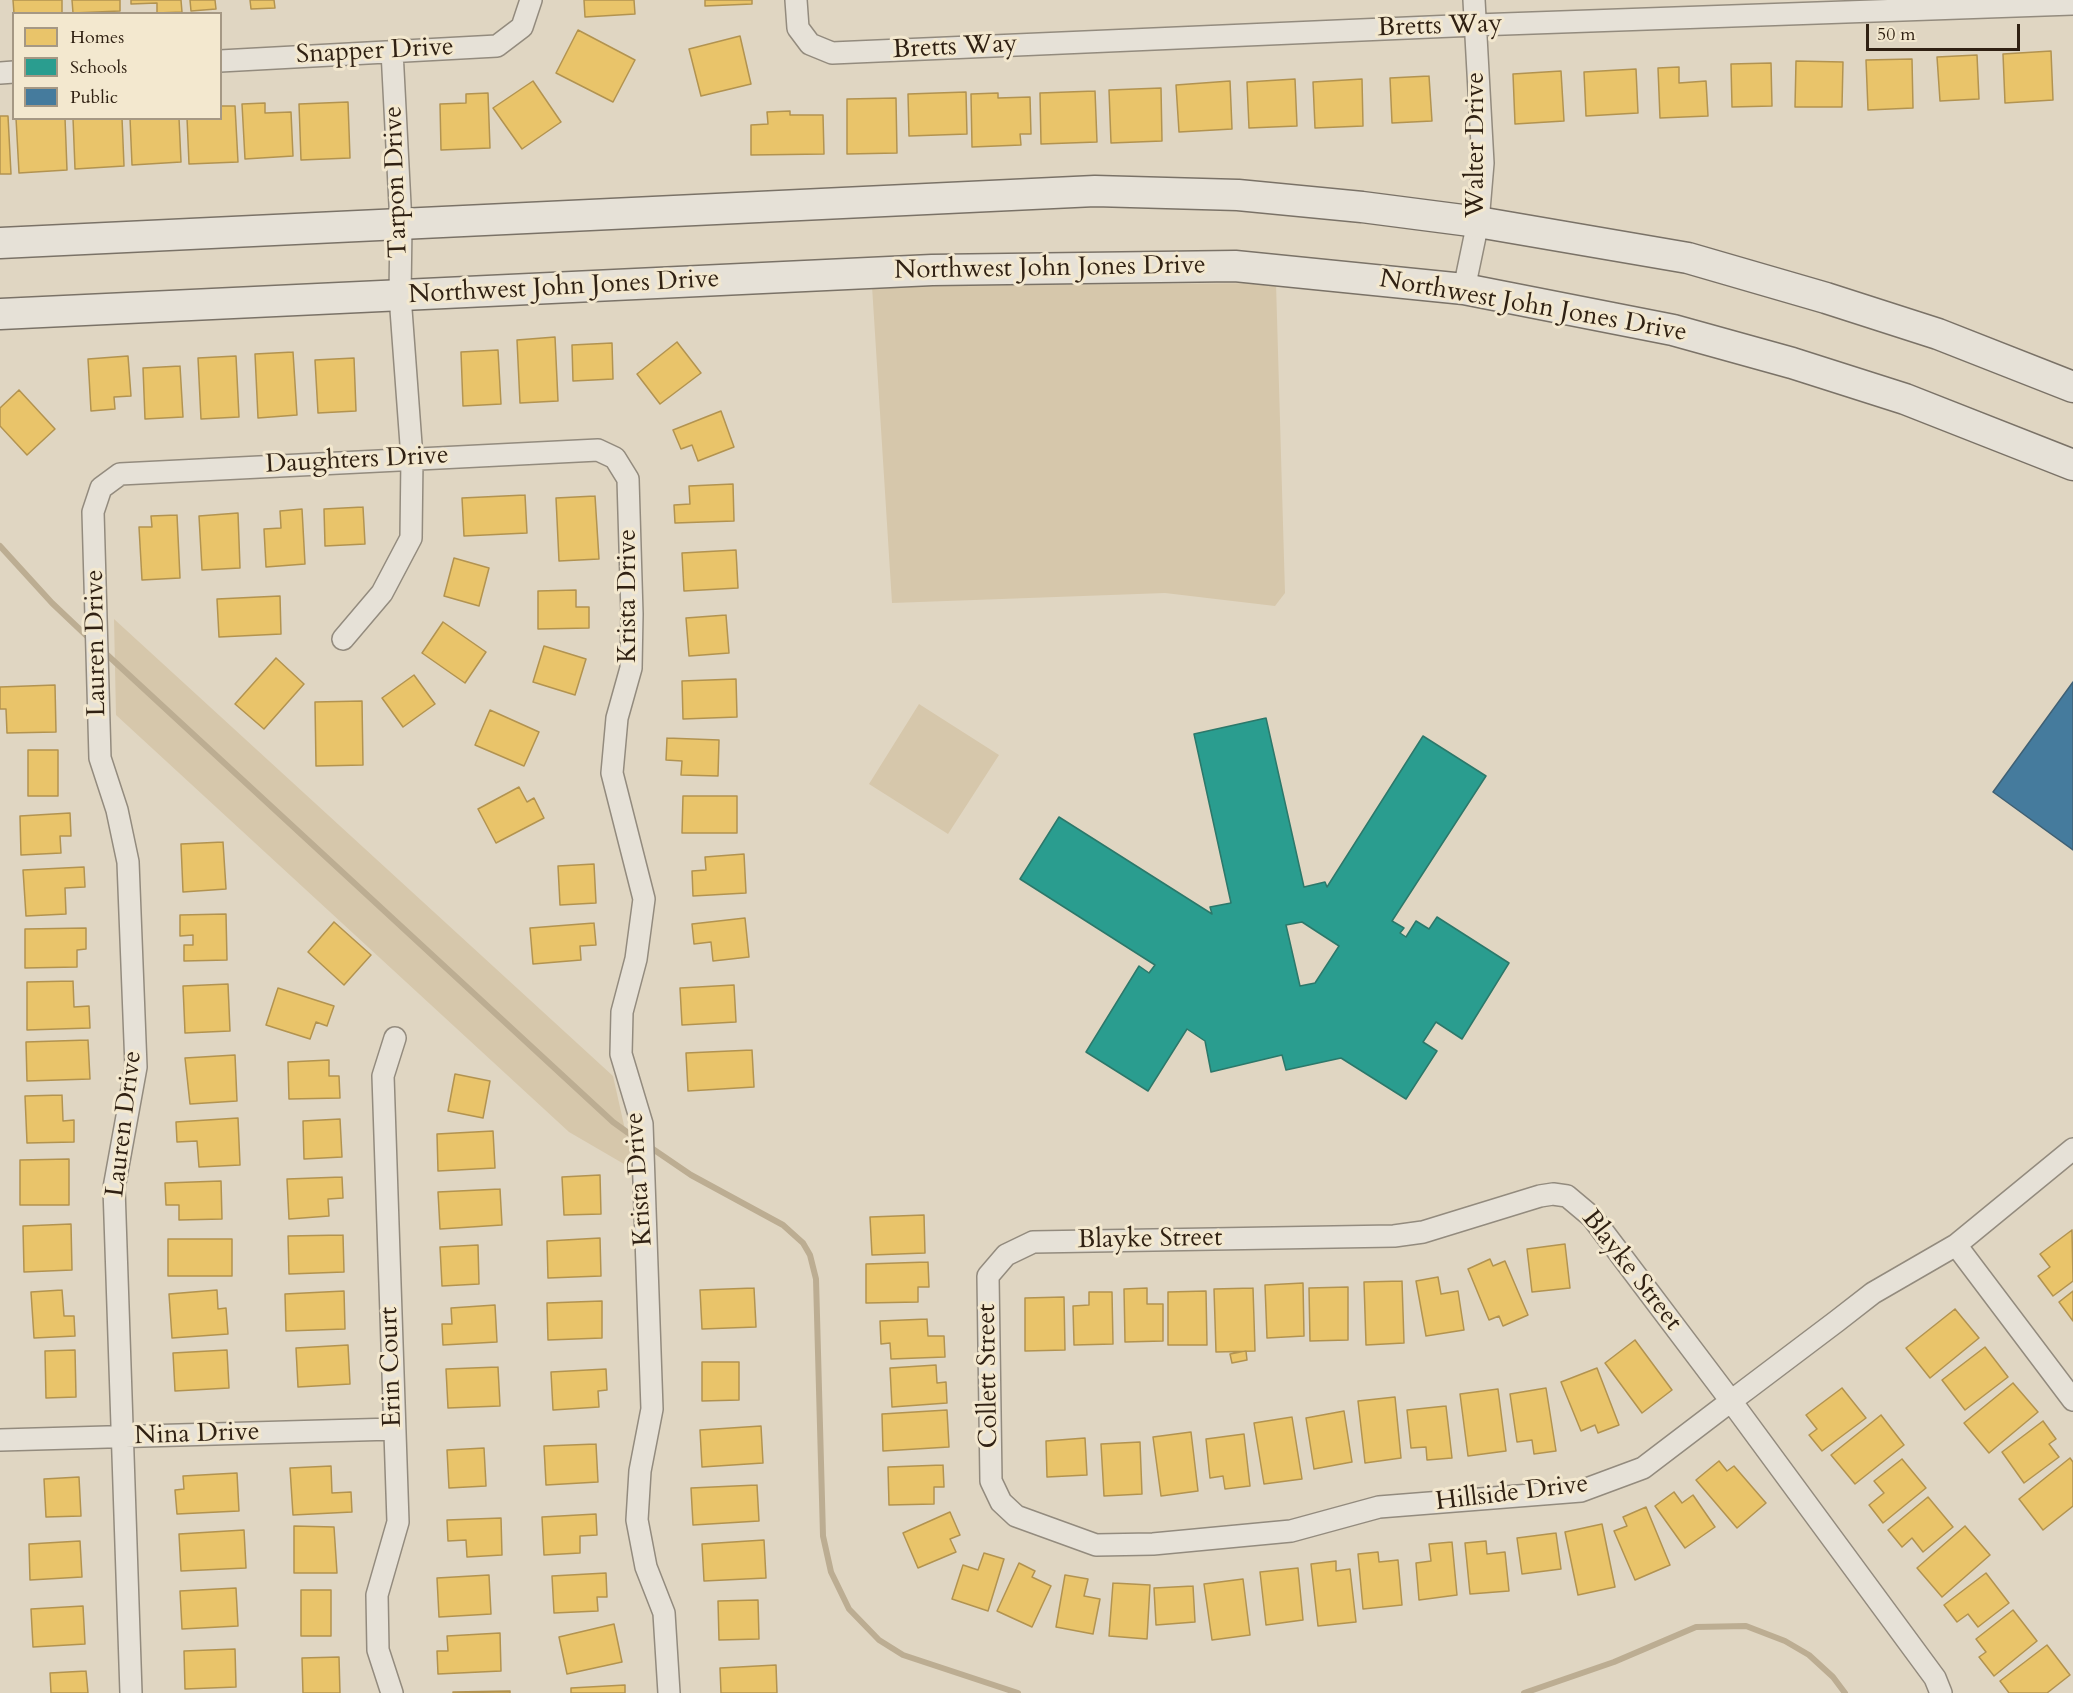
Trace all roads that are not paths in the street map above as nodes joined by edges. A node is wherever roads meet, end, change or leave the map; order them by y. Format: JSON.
{"nodes":[{"id":1,"x":531,"y":0,"type":"edge"},
{"id":2,"x":796,"y":0,"type":"edge"},
{"id":3,"x":1474,"y":0,"type":"edge"},
{"id":4,"x":2073,"y":4,"type":"edge"},
{"id":5,"x":1476,"y":25,"type":"junction"},
{"id":6,"x":392,"y":51,"type":"junction"},
{"id":7,"x":222,"y":61,"type":"edge"},
{"id":8,"x":1478,"y":222,"type":"junction"},
{"id":9,"x":400,"y":224,"type":"junction"},
{"id":10,"x":0,"y":243,"type":"edge"},
{"id":11,"x":1464,"y":289,"type":"junction"},
{"id":12,"x":400,"y":296,"type":"junction"},
{"id":13,"x":0,"y":314,"type":"edge"},
{"id":14,"x":2073,"y":387,"type":"edge"},
{"id":15,"x":412,"y":458,"type":"junction"},
{"id":16,"x":615,"y":458,"type":"joint"},
{"id":17,"x":2073,"y":465,"type":"edge"},
{"id":18,"x":101,"y":488,"type":"joint"},
{"id":19,"x":343,"y":639,"type":"dead end"},
{"id":20,"x":395,"y":1038,"type":"dead end"},
{"id":21,"x":2073,"y":1149,"type":"edge"},
{"id":22,"x":1956,"y":1245,"type":"junction"},
{"id":23,"x":1006,"y":1255,"type":"joint"},
{"id":24,"x":2073,"y":1400,"type":"edge"},
{"id":25,"x":1731,"y":1401,"type":"junction"},
{"id":26,"x":394,"y":1429,"type":"junction"},
{"id":27,"x":123,"y":1438,"type":"junction"},
{"id":28,"x":0,"y":1440,"type":"edge"},
{"id":29,"x":1001,"y":1502,"type":"joint"},
{"id":30,"x":131,"y":1693,"type":"edge"},
{"id":31,"x":392,"y":1693,"type":"edge"},
{"id":32,"x":669,"y":1693,"type":"edge"},
{"id":33,"x":1941,"y":1693,"type":"edge"}],
"edges":[{"from":1,"to":6,"type":"street","name":"Snapper Drive"},
{"from":2,"to":5,"type":"street","name":"Bretts Way"},
{"from":3,"to":5,"type":"street","name":"Walter Drive"},
{"from":4,"to":5,"type":"street","name":"Bretts Way"},
{"from":5,"to":8,"type":"street","name":"Walter Drive"},
{"from":6,"to":7,"type":"street","name":"Snapper Drive"},
{"from":6,"to":9,"type":"street","name":"Tarpon Drive"},
{"from":8,"to":9,"type":"main road"},
{"from":8,"to":11,"type":"street","name":"Walter Drive"},
{"from":8,"to":14,"type":"main road"},
{"from":9,"to":10,"type":"main road"},
{"from":9,"to":12,"type":"street","name":"Tarpon Drive"},
{"from":11,"to":12,"type":"main road","name":"Northwest John Jones Drive"},
{"from":11,"to":17,"type":"main road","name":"Northwest John Jones Drive"},
{"from":12,"to":13,"type":"main road","name":"Northwest John Jones Drive"},
{"from":12,"to":15,"type":"street","name":"Tarpon Drive"},
{"from":15,"to":16,"type":"street","name":"Daughters Drive"},
{"from":15,"to":18,"type":"street","name":"Daughters Drive"},
{"from":15,"to":19,"type":"street","name":"Tarpon Drive"},
{"from":16,"to":32,"type":"street","name":"Krista Drive"},
{"from":18,"to":27,"type":"street","name":"Lauren Drive"},
{"from":20,"to":26,"type":"street","name":"Erin Court"},
{"from":21,"to":22,"type":"street","name":"Hillside Drive"},
{"from":22,"to":24,"type":"street"},
{"from":22,"to":25,"type":"street","name":"Hillside Drive"},
{"from":23,"to":25,"type":"street","name":"Blayke Street"},
{"from":23,"to":29,"type":"street","name":"Collett Street"},
{"from":25,"to":29,"type":"street","name":"Hillside Drive"},
{"from":25,"to":33,"type":"street","name":"Blayke Street"},
{"from":26,"to":27,"type":"street","name":"Nina Drive"},
{"from":26,"to":31,"type":"street","name":"Erin Court"},
{"from":27,"to":28,"type":"street","name":"Nina Drive"},
{"from":27,"to":30,"type":"street","name":"Lauren Drive"}]}
